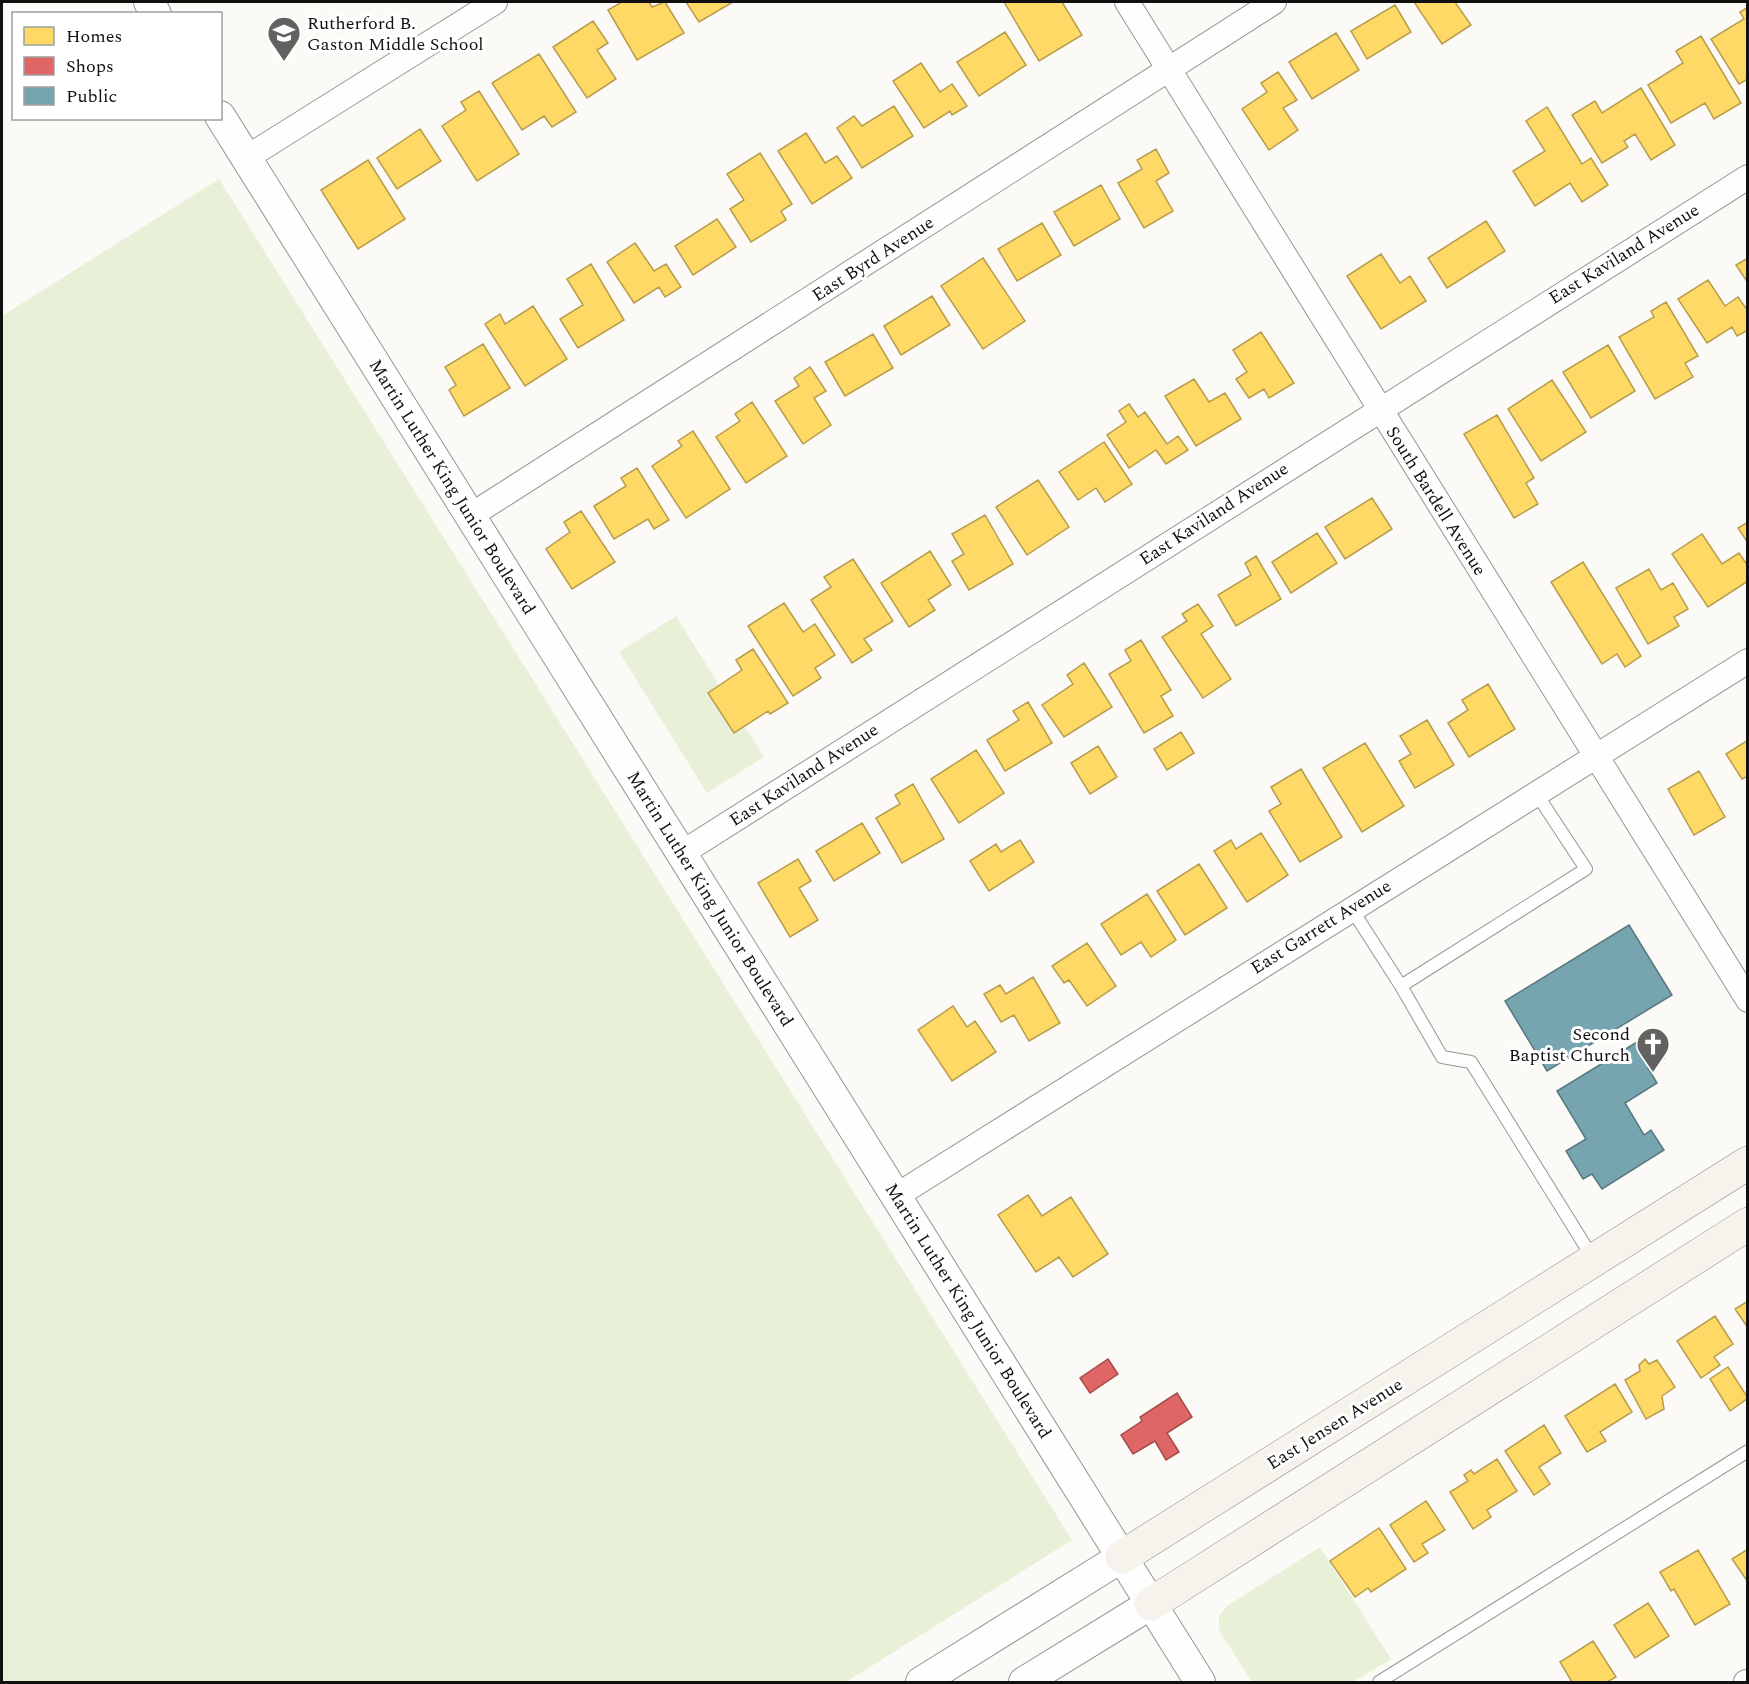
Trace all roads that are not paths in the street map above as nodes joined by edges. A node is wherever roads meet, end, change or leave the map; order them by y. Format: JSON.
{"nodes":[{"id":1,"x":495,"y":2,"type":"edge"},
{"id":2,"x":1127,"y":2,"type":"edge"},
{"id":3,"x":1275,"y":2,"type":"edge"},
{"id":4,"x":1169,"y":69,"type":"junction"},
{"id":5,"x":222,"y":119,"type":"edge"},
{"id":6,"x":246,"y":158,"type":"junction"},
{"id":7,"x":1748,"y":177,"type":"edge"},
{"id":8,"x":1378,"y":409,"type":"junction"},
{"id":9,"x":470,"y":516,"type":"junction"},
{"id":10,"x":1748,"y":661,"type":"edge"},
{"id":11,"x":1595,"y":756,"type":"junction"},
{"id":12,"x":1536,"y":793,"type":"junction"},
{"id":13,"x":681,"y":853,"type":"junction"},
{"id":14,"x":1351,"y":908,"type":"junction"},
{"id":15,"x":1401,"y":986,"type":"junction"},
{"id":16,"x":1748,"y":999,"type":"edge"},
{"id":17,"x":1748,"y":1162,"type":"edge"},
{"id":18,"x":896,"y":1196,"type":"junction"},
{"id":19,"x":1748,"y":1224,"type":"edge"},
{"id":20,"x":1594,"y":1260,"type":"junction"},
{"id":21,"x":1748,"y":1450,"type":"edge"},
{"id":22,"x":1122,"y":1557,"type":"junction"},
{"id":23,"x":1151,"y":1604,"type":"junction"},
{"id":24,"x":921,"y":1683,"type":"edge"},
{"id":25,"x":1024,"y":1683,"type":"edge"},
{"id":26,"x":1200,"y":1683,"type":"edge"},
{"id":27,"x":1379,"y":1683,"type":"edge"}],
"edges":[{"from":1,"to":6,"type":"street"},
{"from":2,"to":4,"type":"street","name":"South Bardell Avenue"},
{"from":3,"to":4,"type":"street","name":"East Byrd Avenue"},
{"from":4,"to":8,"type":"street","name":"South Bardell Avenue"},
{"from":4,"to":9,"type":"street","name":"East Byrd Avenue"},
{"from":5,"to":6,"type":"street","name":"Martin Luther King Junior Boulevard"},
{"from":6,"to":9,"type":"street","name":"Martin Luther King Junior Boulevard"},
{"from":7,"to":8,"type":"street","name":"East Kaviland Avenue"},
{"from":8,"to":11,"type":"street","name":"South Bardell Avenue"},
{"from":8,"to":13,"type":"street","name":"East Kaviland Avenue"},
{"from":9,"to":13,"type":"street","name":"Martin Luther King Junior Boulevard"},
{"from":10,"to":11,"type":"street","name":"East Garrett Avenue"},
{"from":11,"to":12,"type":"street","name":"East Garrett Avenue"},
{"from":11,"to":16,"type":"street","name":"South Bardell Avenue"},
{"from":12,"to":14,"type":"street","name":"East Garrett Avenue"},
{"from":12,"to":15,"type":"lane"},
{"from":13,"to":18,"type":"street","name":"Martin Luther King Junior Boulevard"},
{"from":14,"to":15,"type":"lane"},
{"from":14,"to":18,"type":"street","name":"East Garrett Avenue"},
{"from":15,"to":20,"type":"lane"},
{"from":17,"to":20,"type":"main road","name":"East Jensen Avenue"},
{"from":18,"to":22,"type":"street","name":"Martin Luther King Junior Boulevard"},
{"from":19,"to":23,"type":"main road"},
{"from":20,"to":22,"type":"main road","name":"East Jensen Avenue"},
{"from":21,"to":27,"type":"lane"},
{"from":22,"to":23,"type":"street","name":"Martin Luther King Junior Boulevard"},
{"from":22,"to":24,"type":"street","name":"East Jensen Avenue"},
{"from":23,"to":25,"type":"street"},
{"from":23,"to":26,"type":"street","name":"Martin Luther King Junior Boulevard"}]}
